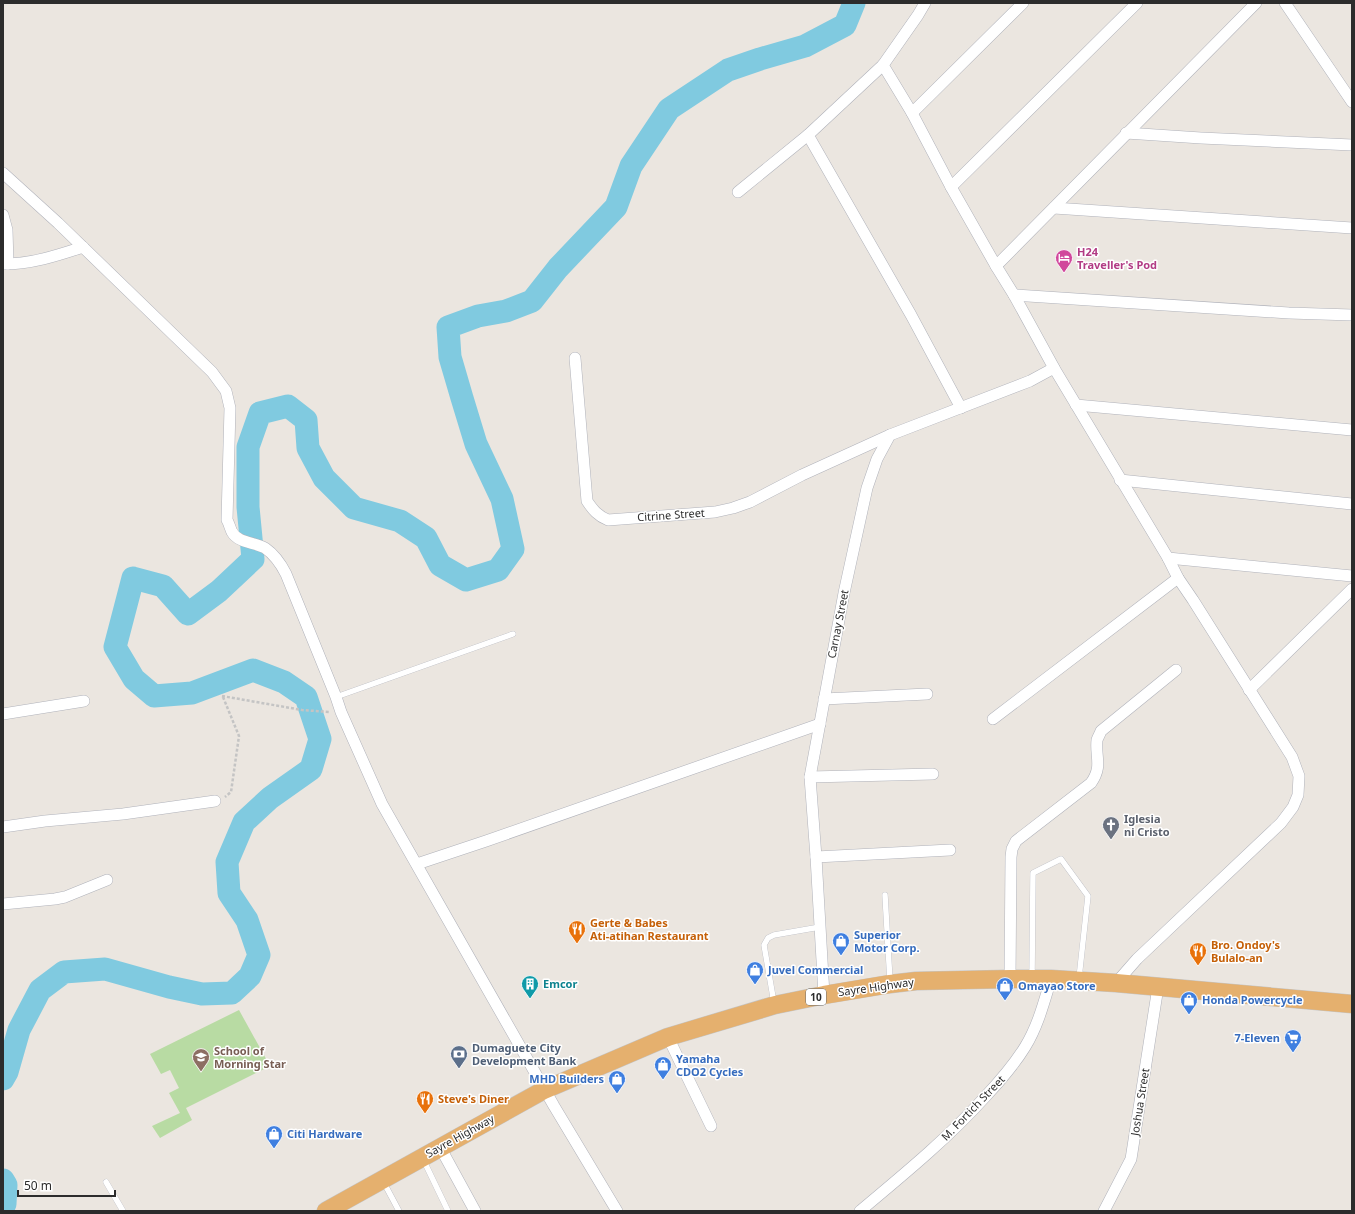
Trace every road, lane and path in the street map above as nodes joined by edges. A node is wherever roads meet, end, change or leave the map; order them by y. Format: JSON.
{"nodes":[{"id":1,"x":924,"y":3,"type":"edge"},
{"id":2,"x":1023,"y":3,"type":"edge"},
{"id":3,"x":1137,"y":3,"type":"edge"},
{"id":4,"x":1256,"y":3,"type":"edge"},
{"id":5,"x":1285,"y":3,"type":"edge"},
{"id":6,"x":883,"y":65,"type":"junction"},
{"id":7,"x":1352,"y":102,"type":"edge"},
{"id":8,"x":912,"y":113,"type":"junction"},
{"id":9,"x":1126,"y":133,"type":"junction"},
{"id":10,"x":808,"y":136,"type":"junction"},
{"id":11,"x":1352,"y":145,"type":"edge"},
{"id":12,"x":3,"y":173,"type":"edge"},
{"id":13,"x":951,"y":187,"type":"junction"},
{"id":14,"x":738,"y":192,"type":"dead end"},
{"id":15,"x":1054,"y":208,"type":"junction"},
{"id":16,"x":3,"y":215,"type":"edge"},
{"id":17,"x":1352,"y":228,"type":"edge"},
{"id":18,"x":83,"y":247,"type":"junction"},
{"id":19,"x":6,"y":264,"type":"edge"},
{"id":20,"x":996,"y":266,"type":"junction"},
{"id":21,"x":1014,"y":295,"type":"junction"},
{"id":22,"x":1352,"y":315,"type":"edge"},
{"id":23,"x":576,"y":358,"type":"dead end"},
{"id":24,"x":1054,"y":368,"type":"junction"},
{"id":25,"x":1076,"y":406,"type":"junction"},
{"id":26,"x":961,"y":408,"type":"junction"},
{"id":27,"x":1352,"y":430,"type":"edge"},
{"id":28,"x":890,"y":435,"type":"junction"},
{"id":29,"x":1120,"y":480,"type":"junction"},
{"id":30,"x":1352,"y":504,"type":"edge"},
{"id":31,"x":1168,"y":558,"type":"junction"},
{"id":32,"x":1352,"y":576,"type":"edge"},
{"id":33,"x":1178,"y":578,"type":"junction"},
{"id":34,"x":1352,"y":589,"type":"edge"},
{"id":35,"x":513,"y":634,"type":"dead end"},
{"id":36,"x":1176,"y":670,"type":"dead end"},
{"id":37,"x":1249,"y":690,"type":"junction"},
{"id":38,"x":927,"y":694,"type":"dead end"},
{"id":39,"x":336,"y":697,"type":"junction"},
{"id":40,"x":824,"y":699,"type":"junction"},
{"id":41,"x":84,"y":701,"type":"dead end"},
{"id":42,"x":341,"y":712,"type":"junction"},
{"id":43,"x":3,"y":714,"type":"edge"},
{"id":44,"x":993,"y":719,"type":"dead end"},
{"id":45,"x":820,"y":724,"type":"junction"},
{"id":46,"x":933,"y":774,"type":"dead end"},
{"id":47,"x":810,"y":777,"type":"junction"},
{"id":48,"x":215,"y":801,"type":"joint"},
{"id":49,"x":3,"y":826,"type":"edge"},
{"id":50,"x":950,"y":850,"type":"dead end"},
{"id":51,"x":816,"y":857,"type":"junction"},
{"id":52,"x":417,"y":864,"type":"junction"},
{"id":53,"x":107,"y":880,"type":"dead end"},
{"id":54,"x":886,"y":896,"type":"dead end"},
{"id":55,"x":3,"y":904,"type":"edge"},
{"id":56,"x":820,"y":927,"type":"junction"},
{"id":57,"x":1010,"y":978,"type":"junction"},
{"id":58,"x":1032,"y":979,"type":"junction"},
{"id":59,"x":1051,"y":979,"type":"junction"},
{"id":60,"x":1079,"y":981,"type":"junction"},
{"id":61,"x":1116,"y":983,"type":"junction"},
{"id":62,"x":890,"y":984,"type":"junction"},
{"id":63,"x":1158,"y":987,"type":"junction"},
{"id":64,"x":824,"y":995,"type":"junction"},
{"id":65,"x":1352,"y":1004,"type":"edge"},
{"id":66,"x":775,"y":1005,"type":"junction"},
{"id":67,"x":668,"y":1037,"type":"junction"},
{"id":68,"x":544,"y":1090,"type":"junction"},
{"id":69,"x":712,"y":1126,"type":"dead end"},
{"id":70,"x":440,"y":1147,"type":"junction"},
{"id":71,"x":422,"y":1157,"type":"junction"},
{"id":72,"x":382,"y":1179,"type":"junction"},
{"id":73,"x":106,"y":1182,"type":"dead end"},
{"id":74,"x":123,"y":1211,"type":"edge"},
{"id":75,"x":326,"y":1211,"type":"edge"},
{"id":76,"x":399,"y":1211,"type":"edge"},
{"id":77,"x":448,"y":1211,"type":"edge"},
{"id":78,"x":475,"y":1211,"type":"edge"},
{"id":79,"x":617,"y":1211,"type":"edge"},
{"id":80,"x":860,"y":1211,"type":"edge"},
{"id":81,"x":1104,"y":1211,"type":"edge"}],
"edges":[{"from":1,"to":6,"type":"street"},
{"from":2,"to":8,"type":"street"},
{"from":3,"to":13,"type":"street"},
{"from":4,"to":9,"type":"street"},
{"from":5,"to":7,"type":"street"},
{"from":6,"to":8,"type":"street"},
{"from":6,"to":10,"type":"street"},
{"from":8,"to":13,"type":"street"},
{"from":9,"to":11,"type":"street"},
{"from":9,"to":15,"type":"street"},
{"from":10,"to":14,"type":"street"},
{"from":10,"to":26,"type":"street"},
{"from":12,"to":18,"type":"street"},
{"from":13,"to":20,"type":"street"},
{"from":15,"to":17,"type":"street"},
{"from":15,"to":20,"type":"street"},
{"from":16,"to":19,"type":"street"},
{"from":18,"to":19,"type":"street"},
{"from":18,"to":39,"type":"street"},
{"from":20,"to":21,"type":"street"},
{"from":21,"to":22,"type":"street"},
{"from":21,"to":24,"type":"street"},
{"from":23,"to":28,"type":"street","name":"Citrine Street"},
{"from":24,"to":25,"type":"street"},
{"from":24,"to":26,"type":"street"},
{"from":25,"to":27,"type":"street"},
{"from":25,"to":29,"type":"street"},
{"from":26,"to":28,"type":"street"},
{"from":28,"to":40,"type":"street","name":"Carnay Street"},
{"from":29,"to":30,"type":"street"},
{"from":29,"to":31,"type":"street"},
{"from":31,"to":32,"type":"street"},
{"from":31,"to":33,"type":"street"},
{"from":33,"to":37,"type":"street"},
{"from":33,"to":44,"type":"street"},
{"from":34,"to":37,"type":"street"},
{"from":35,"to":39,"type":"lane"},
{"from":36,"to":57,"type":"street"},
{"from":37,"to":61,"type":"street"},
{"from":38,"to":40,"type":"street"},
{"from":39,"to":42,"type":"street"},
{"from":40,"to":45,"type":"street","name":"Carnay Street"},
{"from":41,"to":43,"type":"street"},
{"from":42,"to":48,"type":"path"},
{"from":42,"to":52,"type":"street"},
{"from":45,"to":47,"type":"street","name":"Carnay Street"},
{"from":45,"to":52,"type":"street"},
{"from":46,"to":47,"type":"street"},
{"from":47,"to":51,"type":"street","name":"Carnay Street"},
{"from":48,"to":49,"type":"street"},
{"from":50,"to":51,"type":"street"},
{"from":51,"to":56,"type":"street","name":"Carnay Street"},
{"from":52,"to":68,"type":"street"},
{"from":53,"to":55,"type":"street"},
{"from":54,"to":62,"type":"lane"},
{"from":56,"to":64,"type":"street","name":"Carnay Street"},
{"from":56,"to":66,"type":"lane"},
{"from":57,"to":58,"type":"highway","name":"Sayre Highway","number":"10"},
{"from":57,"to":62,"type":"highway","name":"Sayre Highway","number":"10"},
{"from":58,"to":59,"type":"highway","name":"Sayre Highway","number":"10"},
{"from":58,"to":60,"type":"lane"},
{"from":59,"to":60,"type":"highway","name":"Sayre Highway","number":"10"},
{"from":59,"to":80,"type":"street","name":"M. Fortich Street"},
{"from":60,"to":61,"type":"highway","name":"Sayre Highway","number":"10"},
{"from":61,"to":63,"type":"highway","name":"Sayre Highway","number":"10"},
{"from":62,"to":64,"type":"highway","name":"Sayre Highway","number":"10"},
{"from":63,"to":65,"type":"highway","name":"Sayre Highway","number":"10"},
{"from":63,"to":81,"type":"street","name":"Joshua Street"},
{"from":64,"to":66,"type":"highway","name":"Sayre Highway","number":"10"},
{"from":66,"to":67,"type":"highway","name":"Sayre Highway","number":"10"},
{"from":67,"to":68,"type":"highway","name":"Sayre Highway","number":"10"},
{"from":67,"to":69,"type":"street"},
{"from":68,"to":70,"type":"highway","name":"Sayre Highway","number":"10"},
{"from":68,"to":79,"type":"street"},
{"from":70,"to":71,"type":"highway","name":"Sayre Highway","number":"10"},
{"from":70,"to":78,"type":"street"},
{"from":71,"to":72,"type":"highway","name":"Sayre Highway","number":"10"},
{"from":71,"to":77,"type":"lane"},
{"from":72,"to":75,"type":"highway","name":"Sayre Highway","number":"10"},
{"from":72,"to":76,"type":"lane"},
{"from":73,"to":74,"type":"lane"}]}
